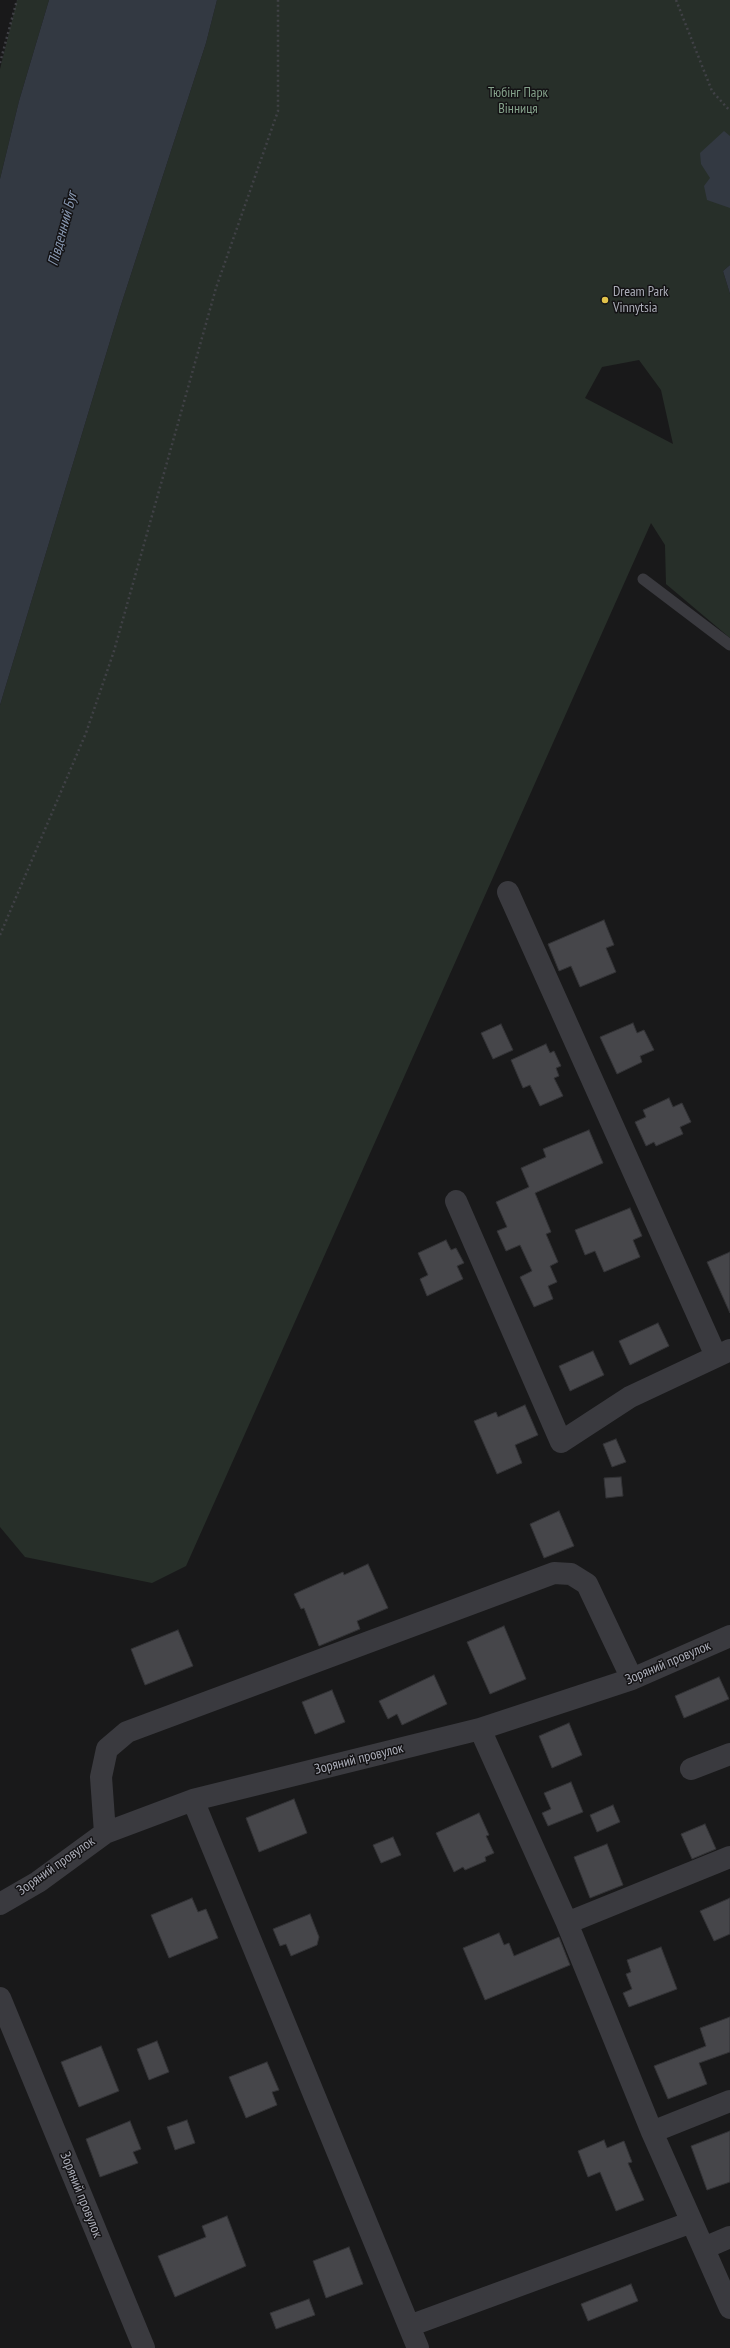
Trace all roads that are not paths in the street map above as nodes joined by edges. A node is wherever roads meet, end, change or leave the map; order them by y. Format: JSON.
{"nodes":[{"id":1,"x":643,"y":579,"type":"dead end"},
{"id":2,"x":730,"y":645,"type":"edge"},
{"id":3,"x":508,"y":892,"type":"dead end"},
{"id":4,"x":456,"y":1201,"type":"dead end"},
{"id":5,"x":723,"y":1353,"type":"edge"},
{"id":6,"x":730,"y":1636,"type":"edge"},
{"id":7,"x":632,"y":1679,"type":"junction"},
{"id":8,"x":480,"y":1729,"type":"junction"},
{"id":9,"x":730,"y":1754,"type":"edge"},
{"id":10,"x":691,"y":1769,"type":"dead end"},
{"id":11,"x":193,"y":1800,"type":"junction"},
{"id":12,"x":105,"y":1833,"type":"junction"},
{"id":13,"x":730,"y":1857,"type":"edge"},
{"id":14,"x":0,"y":1904,"type":"edge"},
{"id":15,"x":567,"y":1923,"type":"junction"},
{"id":16,"x":0,"y":1998,"type":"edge"},
{"id":17,"x":730,"y":2101,"type":"edge"},
{"id":18,"x":652,"y":2132,"type":"junction"},
{"id":19,"x":692,"y":2222,"type":"junction"},
{"id":20,"x":730,"y":2237,"type":"edge"},
{"id":21,"x":704,"y":2248,"type":"junction"},
{"id":22,"x":730,"y":2308,"type":"edge"},
{"id":23,"x":409,"y":2326,"type":"junction"},
{"id":24,"x":144,"y":2348,"type":"edge"},
{"id":25,"x":418,"y":2348,"type":"edge"}],
"edges":[{"from":1,"to":2,"type":"lane"},
{"from":3,"to":5,"type":"street"},
{"from":4,"to":5,"type":"street"},
{"from":6,"to":7,"type":"street","name":"Зоряний провулок"},
{"from":7,"to":8,"type":"street","name":"Зоряний провулок"},
{"from":7,"to":12,"type":"street"},
{"from":8,"to":11,"type":"street","name":"Зоряний провулок"},
{"from":8,"to":15,"type":"street"},
{"from":9,"to":10,"type":"street"},
{"from":11,"to":12,"type":"street","name":"Зоряний провулок"},
{"from":11,"to":23,"type":"street"},
{"from":12,"to":14,"type":"street","name":"Зоряний провулок"},
{"from":13,"to":15,"type":"street"},
{"from":15,"to":18,"type":"street"},
{"from":16,"to":24,"type":"street","name":"Зоряний провулок"},
{"from":17,"to":18,"type":"street"},
{"from":18,"to":19,"type":"street"},
{"from":19,"to":21,"type":"street"},
{"from":19,"to":23,"type":"street"},
{"from":20,"to":21,"type":"street"},
{"from":21,"to":22,"type":"street"},
{"from":23,"to":25,"type":"street"}]}
